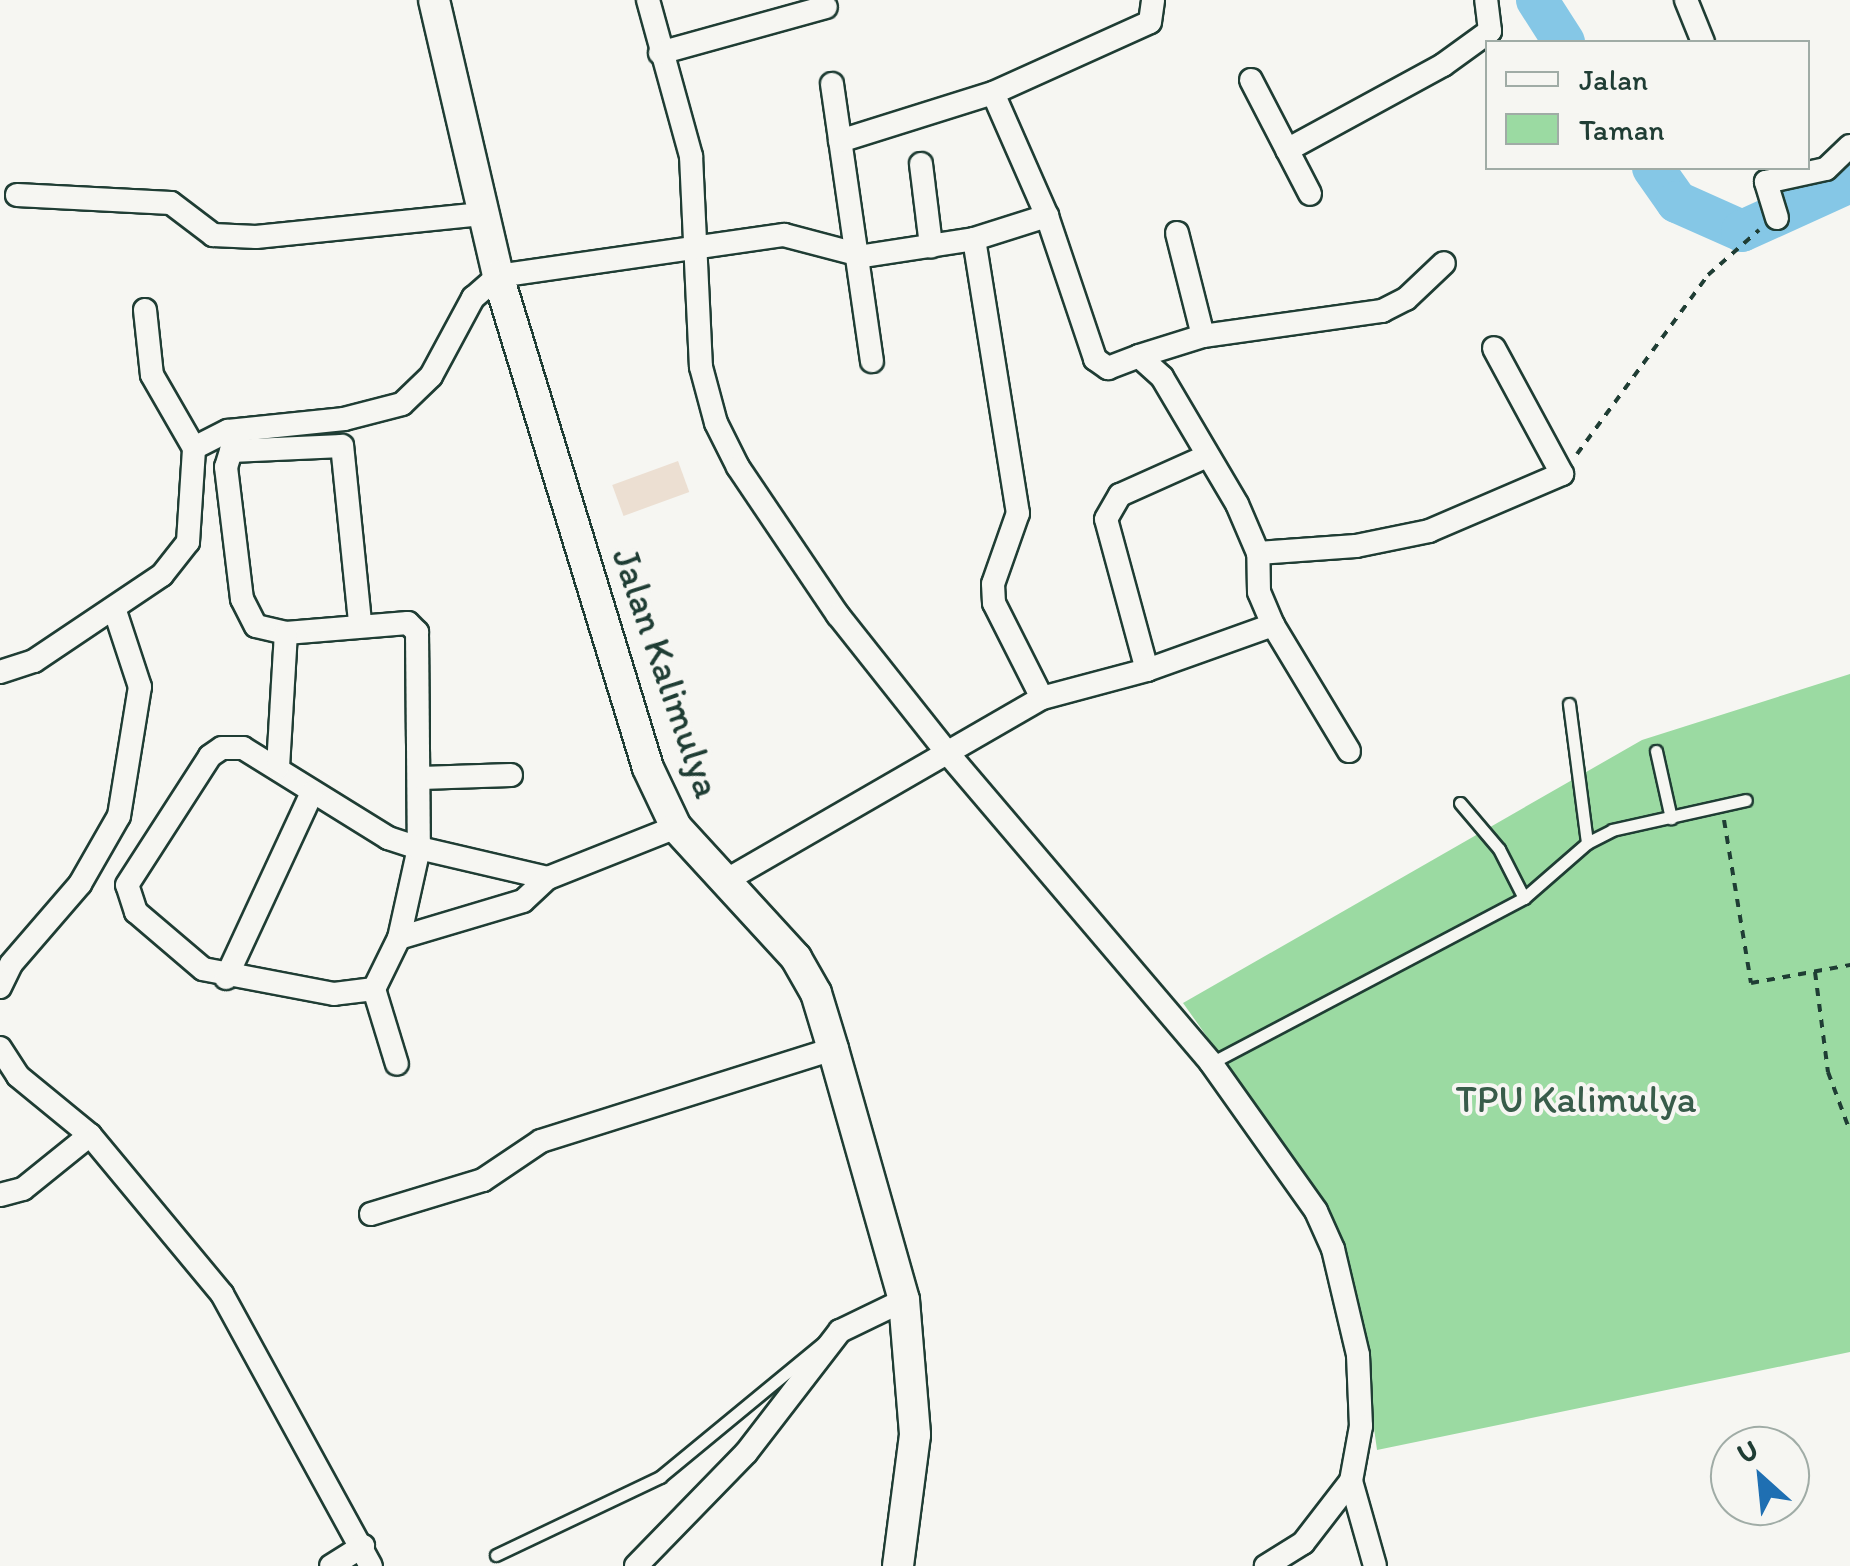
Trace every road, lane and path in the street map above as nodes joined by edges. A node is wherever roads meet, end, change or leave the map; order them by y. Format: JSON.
{"nodes":[{"id":1,"x":434,"y":0,"type":"edge"},
{"id":2,"x":648,"y":0,"type":"edge"},
{"id":3,"x":1153,"y":0,"type":"edge"},
{"id":4,"x":1486,"y":0,"type":"edge"},
{"id":5,"x":1686,"y":0,"type":"edge"},
{"id":6,"x":826,"y":7,"type":"dead end"},
{"id":7,"x":1702,"y":40,"type":"edge"},
{"id":8,"x":660,"y":53,"type":"junction"},
{"id":9,"x":1252,"y":80,"type":"dead end"},
{"id":10,"x":832,"y":84,"type":"dead end"},
{"id":11,"x":993,"y":93,"type":"junction"},
{"id":12,"x":840,"y":140,"type":"junction"},
{"id":13,"x":1850,"y":146,"type":"edge"},
{"id":14,"x":1286,"y":150,"type":"junction"},
{"id":15,"x":921,"y":164,"type":"dead end"},
{"id":16,"x":1768,"y":192,"type":"edge"},
{"id":17,"x":1310,"y":194,"type":"dead end"},
{"id":18,"x":17,"y":195,"type":"dead end"},
{"id":19,"x":482,"y":214,"type":"junction"},
{"id":20,"x":1047,"y":216,"type":"junction"},
{"id":21,"x":1176,"y":233,"type":"dead end"},
{"id":22,"x":974,"y":239,"type":"junction"},
{"id":23,"x":931,"y":246,"type":"junction"},
{"id":24,"x":700,"y":252,"type":"junction"},
{"id":25,"x":862,"y":256,"type":"junction"},
{"id":26,"x":1444,"y":263,"type":"dead end"},
{"id":27,"x":498,"y":276,"type":"junction"},
{"id":28,"x":146,"y":310,"type":"dead end"},
{"id":29,"x":1203,"y":336,"type":"junction"},
{"id":30,"x":1494,"y":348,"type":"dead end"},
{"id":31,"x":1139,"y":356,"type":"junction"},
{"id":32,"x":872,"y":362,"type":"dead end"},
{"id":33,"x":194,"y":448,"type":"junction"},
{"id":34,"x":1204,"y":457,"type":"junction"},
{"id":35,"x":1562,"y":474,"type":"junction"},
{"id":36,"x":1258,"y":553,"type":"junction"},
{"id":37,"x":115,"y":611,"type":"junction"},
{"id":38,"x":360,"y":622,"type":"junction"},
{"id":39,"x":1273,"y":626,"type":"junction"},
{"id":40,"x":286,"y":633,"type":"junction"},
{"id":41,"x":1147,"y":670,"type":"junction"},
{"id":42,"x":0,"y":672,"type":"edge"},
{"id":43,"x":1042,"y":698,"type":"junction"},
{"id":44,"x":1569,"y":704,"type":"dead end"},
{"id":45,"x":945,"y":750,"type":"junction"},
{"id":46,"x":1656,"y":750,"type":"dead end"},
{"id":47,"x":1349,"y":752,"type":"dead end"},
{"id":48,"x":278,"y":767,"type":"junction"},
{"id":49,"x":511,"y":775,"type":"dead end"},
{"id":50,"x":421,"y":778,"type":"junction"},
{"id":51,"x":312,"y":793,"type":"junction"},
{"id":52,"x":1746,"y":800,"type":"dead end"},
{"id":53,"x":1460,"y":804,"type":"dead end"},
{"id":54,"x":1722,"y":806,"type":"junction"},
{"id":55,"x":1671,"y":818,"type":"junction"},
{"id":56,"x":676,"y":826,"type":"junction"},
{"id":57,"x":1587,"y":843,"type":"junction"},
{"id":58,"x":419,"y":848,"type":"junction"},
{"id":59,"x":548,"y":878,"type":"junction"},
{"id":60,"x":726,"y":880,"type":"junction"},
{"id":61,"x":1524,"y":898,"type":"junction"},
{"id":62,"x":399,"y":938,"type":"junction"},
{"id":63,"x":6,"y":961,"type":"edge"},
{"id":64,"x":1850,"y":965,"type":"edge"},
{"id":65,"x":1815,"y":972,"type":"junction"},
{"id":66,"x":226,"y":978,"type":"junction"},
{"id":67,"x":0,"y":988,"type":"edge"},
{"id":68,"x":374,"y":989,"type":"junction"},
{"id":69,"x":0,"y":1048,"type":"edge"},
{"id":70,"x":833,"y":1049,"type":"junction"},
{"id":71,"x":1212,"y":1063,"type":"junction"},
{"id":72,"x":397,"y":1064,"type":"dead end"},
{"id":73,"x":1850,"y":1131,"type":"edge"},
{"id":74,"x":90,"y":1134,"type":"junction"},
{"id":75,"x":0,"y":1195,"type":"edge"},
{"id":76,"x":371,"y":1214,"type":"dead end"},
{"id":77,"x":904,"y":1300,"type":"junction"},
{"id":78,"x":840,"y":1331,"type":"junction"},
{"id":79,"x":1352,"y":1481,"type":"junction"},
{"id":80,"x":496,"y":1555,"type":"dead end"},
{"id":81,"x":367,"y":1556,"type":"edge"},
{"id":82,"x":331,"y":1566,"type":"edge"},
{"id":83,"x":636,"y":1566,"type":"edge"},
{"id":84,"x":898,"y":1566,"type":"edge"},
{"id":85,"x":1266,"y":1566,"type":"edge"},
{"id":86,"x":1375,"y":1566,"type":"edge"}],
"edges":[{"from":1,"to":19,"type":"street","name":"Jalan Kalimulya"},
{"from":2,"to":8,"type":"street"},
{"from":3,"to":11,"type":"street"},
{"from":4,"to":14,"type":"street"},
{"from":5,"to":7,"type":"street"},
{"from":6,"to":8,"type":"street"},
{"from":8,"to":24,"type":"street"},
{"from":9,"to":14,"type":"street"},
{"from":10,"to":12,"type":"street"},
{"from":11,"to":12,"type":"street"},
{"from":11,"to":20,"type":"street"},
{"from":12,"to":25,"type":"street"},
{"from":13,"to":16,"type":"street"},
{"from":14,"to":17,"type":"street"},
{"from":15,"to":23,"type":"street"},
{"from":16,"to":35,"type":"path"},
{"from":18,"to":19,"type":"street"},
{"from":19,"to":27,"type":"street","name":"Jalan Kalimulya"},
{"from":20,"to":22,"type":"street"},
{"from":20,"to":31,"type":"street"},
{"from":21,"to":29,"type":"street"},
{"from":22,"to":23,"type":"street"},
{"from":22,"to":43,"type":"street"},
{"from":23,"to":25,"type":"street"},
{"from":24,"to":25,"type":"street"},
{"from":24,"to":27,"type":"street"},
{"from":24,"to":45,"type":"street"},
{"from":25,"to":32,"type":"street"},
{"from":26,"to":29,"type":"street"},
{"from":27,"to":33,"type":"street"},
{"from":27,"to":56,"type":"street","name":"Jalan Kalimulya"},
{"from":28,"to":33,"type":"street"},
{"from":29,"to":31,"type":"street"},
{"from":30,"to":35,"type":"street"},
{"from":31,"to":34,"type":"street"},
{"from":33,"to":37,"type":"street"},
{"from":34,"to":36,"type":"street"},
{"from":34,"to":41,"type":"street"},
{"from":35,"to":36,"type":"street"},
{"from":36,"to":39,"type":"street"},
{"from":37,"to":42,"type":"street"},
{"from":37,"to":63,"type":"street"},
{"from":38,"to":40,"type":"street"},
{"from":38,"to":40,"type":"street"},
{"from":38,"to":50,"type":"street"},
{"from":39,"to":41,"type":"street"},
{"from":39,"to":47,"type":"street"},
{"from":40,"to":48,"type":"street"},
{"from":41,"to":43,"type":"street"},
{"from":43,"to":45,"type":"street"},
{"from":44,"to":57,"type":"lane"},
{"from":45,"to":60,"type":"street"},
{"from":45,"to":71,"type":"street"},
{"from":46,"to":55,"type":"lane"},
{"from":48,"to":51,"type":"street"},
{"from":48,"to":66,"type":"street"},
{"from":49,"to":50,"type":"street"},
{"from":50,"to":58,"type":"street"},
{"from":51,"to":58,"type":"street"},
{"from":51,"to":66,"type":"street"},
{"from":52,"to":54,"type":"lane"},
{"from":53,"to":61,"type":"lane"},
{"from":54,"to":55,"type":"lane"},
{"from":54,"to":65,"type":"path"},
{"from":55,"to":57,"type":"lane"},
{"from":56,"to":59,"type":"street"},
{"from":56,"to":60,"type":"street","name":"Jalan Kalimulya"},
{"from":57,"to":61,"type":"lane"},
{"from":58,"to":59,"type":"street"},
{"from":58,"to":62,"type":"street"},
{"from":59,"to":62,"type":"street"},
{"from":60,"to":70,"type":"street","name":"Jalan Kalimulya"},
{"from":61,"to":71,"type":"lane"},
{"from":62,"to":68,"type":"street"},
{"from":63,"to":67,"type":"street"},
{"from":64,"to":65,"type":"path"},
{"from":65,"to":73,"type":"path"},
{"from":66,"to":68,"type":"street"},
{"from":68,"to":72,"type":"street"},
{"from":69,"to":74,"type":"street"},
{"from":70,"to":76,"type":"street"},
{"from":70,"to":77,"type":"street","name":"Jalan Kalimulya"},
{"from":71,"to":79,"type":"street"},
{"from":74,"to":75,"type":"street"},
{"from":74,"to":81,"type":"street"},
{"from":77,"to":78,"type":"street"},
{"from":77,"to":84,"type":"street","name":"Jalan Kalimulya"},
{"from":78,"to":80,"type":"lane"},
{"from":78,"to":83,"type":"street"},
{"from":79,"to":85,"type":"street"},
{"from":79,"to":86,"type":"street"},
{"from":81,"to":82,"type":"street"}]}
